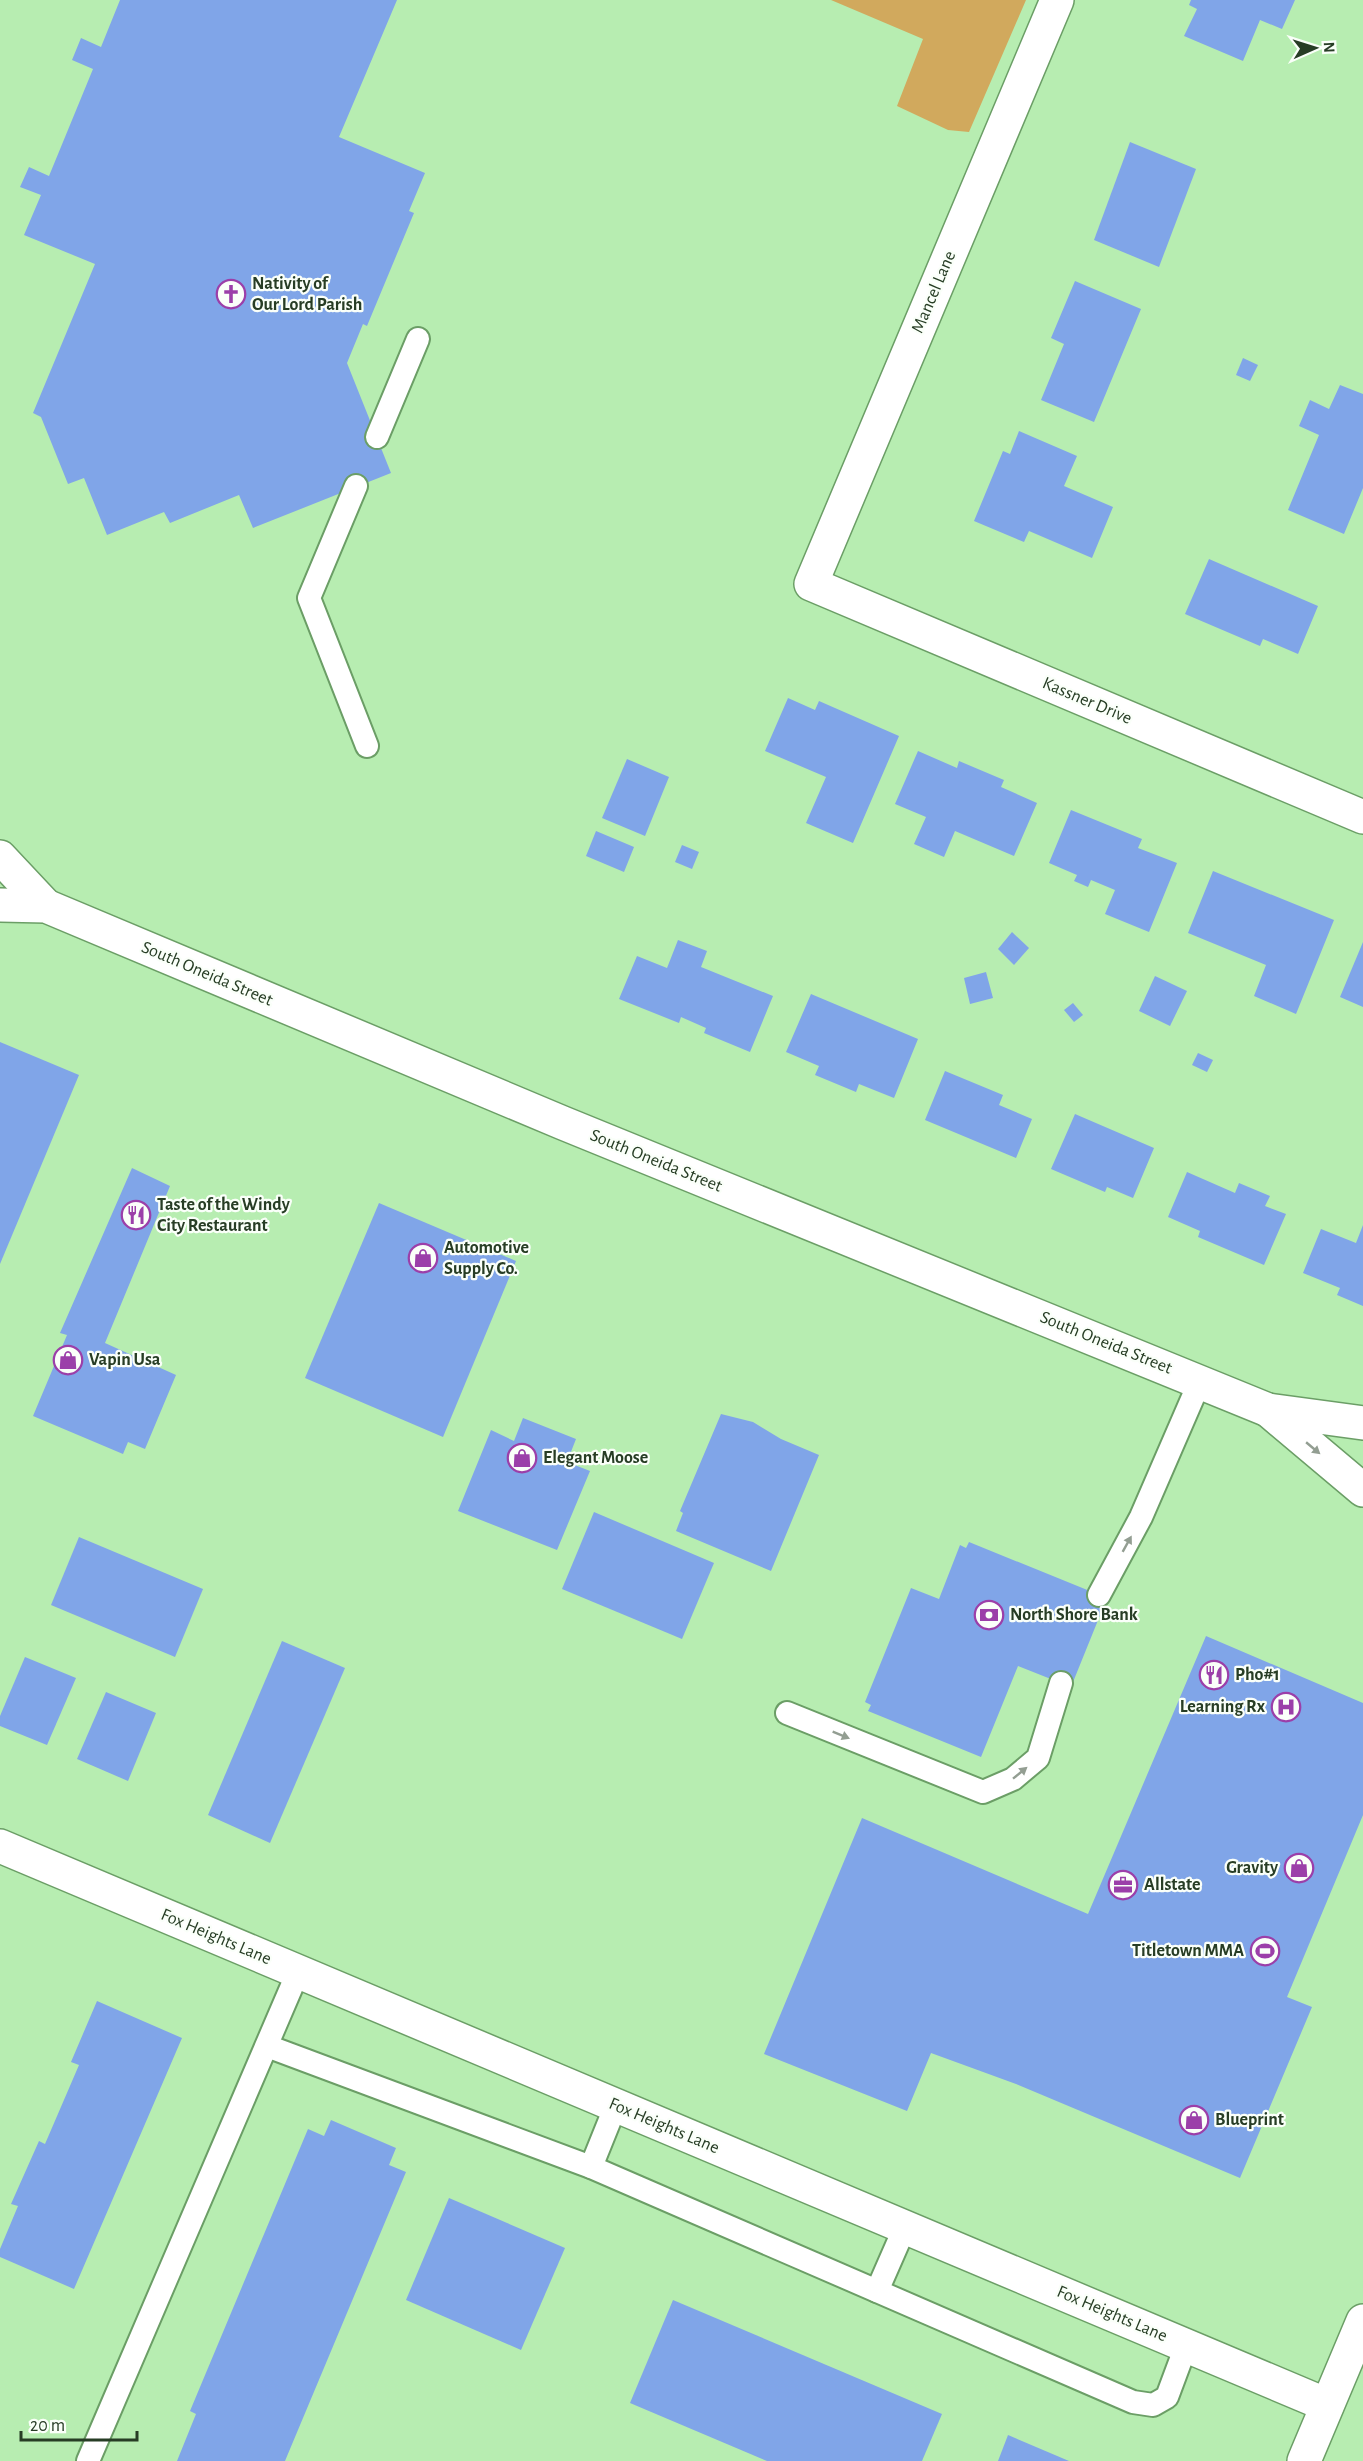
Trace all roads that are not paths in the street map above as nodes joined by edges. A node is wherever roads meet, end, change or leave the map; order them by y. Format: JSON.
{"nodes":[{"id":1,"x":1057,"y":0,"type":"edge"},
{"id":2,"x":418,"y":339,"type":"dead end"},
{"id":3,"x":377,"y":437,"type":"dead end"},
{"id":4,"x":356,"y":486,"type":"dead end"},
{"id":5,"x":811,"y":584,"type":"joint"},
{"id":6,"x":367,"y":746,"type":"dead end"},
{"id":7,"x":1362,"y":812,"type":"edge"},
{"id":8,"x":0,"y":857,"type":"edge"},
{"id":9,"x":0,"y":905,"type":"edge"},
{"id":10,"x":46,"y":906,"type":"junction"},
{"id":11,"x":1200,"y":1381,"type":"junction"},
{"id":12,"x":1268,"y":1410,"type":"junction"},
{"id":13,"x":1363,"y":1423,"type":"edge"},
{"id":14,"x":1363,"y":1490,"type":"edge"},
{"id":15,"x":1099,"y":1595,"type":"dead end"},
{"id":16,"x":1061,"y":1683,"type":"dead end"},
{"id":17,"x":787,"y":1713,"type":"dead end"},
{"id":18,"x":0,"y":1846,"type":"edge"},
{"id":19,"x":298,"y":1972,"type":"junction"},
{"id":20,"x":267,"y":2046,"type":"junction"},
{"id":21,"x":616,"y":2105,"type":"junction"},
{"id":22,"x":591,"y":2167,"type":"junction"},
{"id":23,"x":905,"y":2227,"type":"junction"},
{"id":24,"x":877,"y":2291,"type":"junction"},
{"id":25,"x":1363,"y":2321,"type":"edge"},
{"id":26,"x":1186,"y":2346,"type":"junction"},
{"id":27,"x":1327,"y":2405,"type":"junction"},
{"id":28,"x":88,"y":2461,"type":"edge"},
{"id":29,"x":1304,"y":2461,"type":"edge"}],
"edges":[{"from":1,"to":5,"type":"street","name":"Mancel Lane"},
{"from":2,"to":3,"type":"lane"},
{"from":4,"to":6,"type":"lane"},
{"from":5,"to":7,"type":"street","name":"Kassner Drive"},
{"from":8,"to":10,"type":"street","name":"South Oneida Street"},
{"from":9,"to":10,"type":"street","name":"South Oneida Street"},
{"from":10,"to":11,"type":"street","name":"South Oneida Street"},
{"from":11,"to":12,"type":"street","name":"South Oneida Street"},
{"from":15,"to":11,"type":"lane","one_way":true},
{"from":12,"to":13,"type":"street","name":"South Oneida Street"},
{"from":12,"to":14,"type":"street","name":"South Oneida Street","one_way":true},
{"from":17,"to":16,"type":"lane","one_way":true},
{"from":18,"to":19,"type":"street","name":"Fox Heights Lane"},
{"from":19,"to":20,"type":"lane"},
{"from":19,"to":21,"type":"street","name":"Fox Heights Lane"},
{"from":20,"to":22,"type":"lane"},
{"from":20,"to":28,"type":"lane"},
{"from":21,"to":22,"type":"lane"},
{"from":21,"to":23,"type":"street","name":"Fox Heights Lane"},
{"from":22,"to":24,"type":"lane"},
{"from":23,"to":24,"type":"lane"},
{"from":23,"to":26,"type":"street","name":"Fox Heights Lane"},
{"from":24,"to":26,"type":"lane"},
{"from":25,"to":27,"type":"street"},
{"from":26,"to":27,"type":"street","name":"Fox Heights Lane"},
{"from":27,"to":29,"type":"street"}]}
